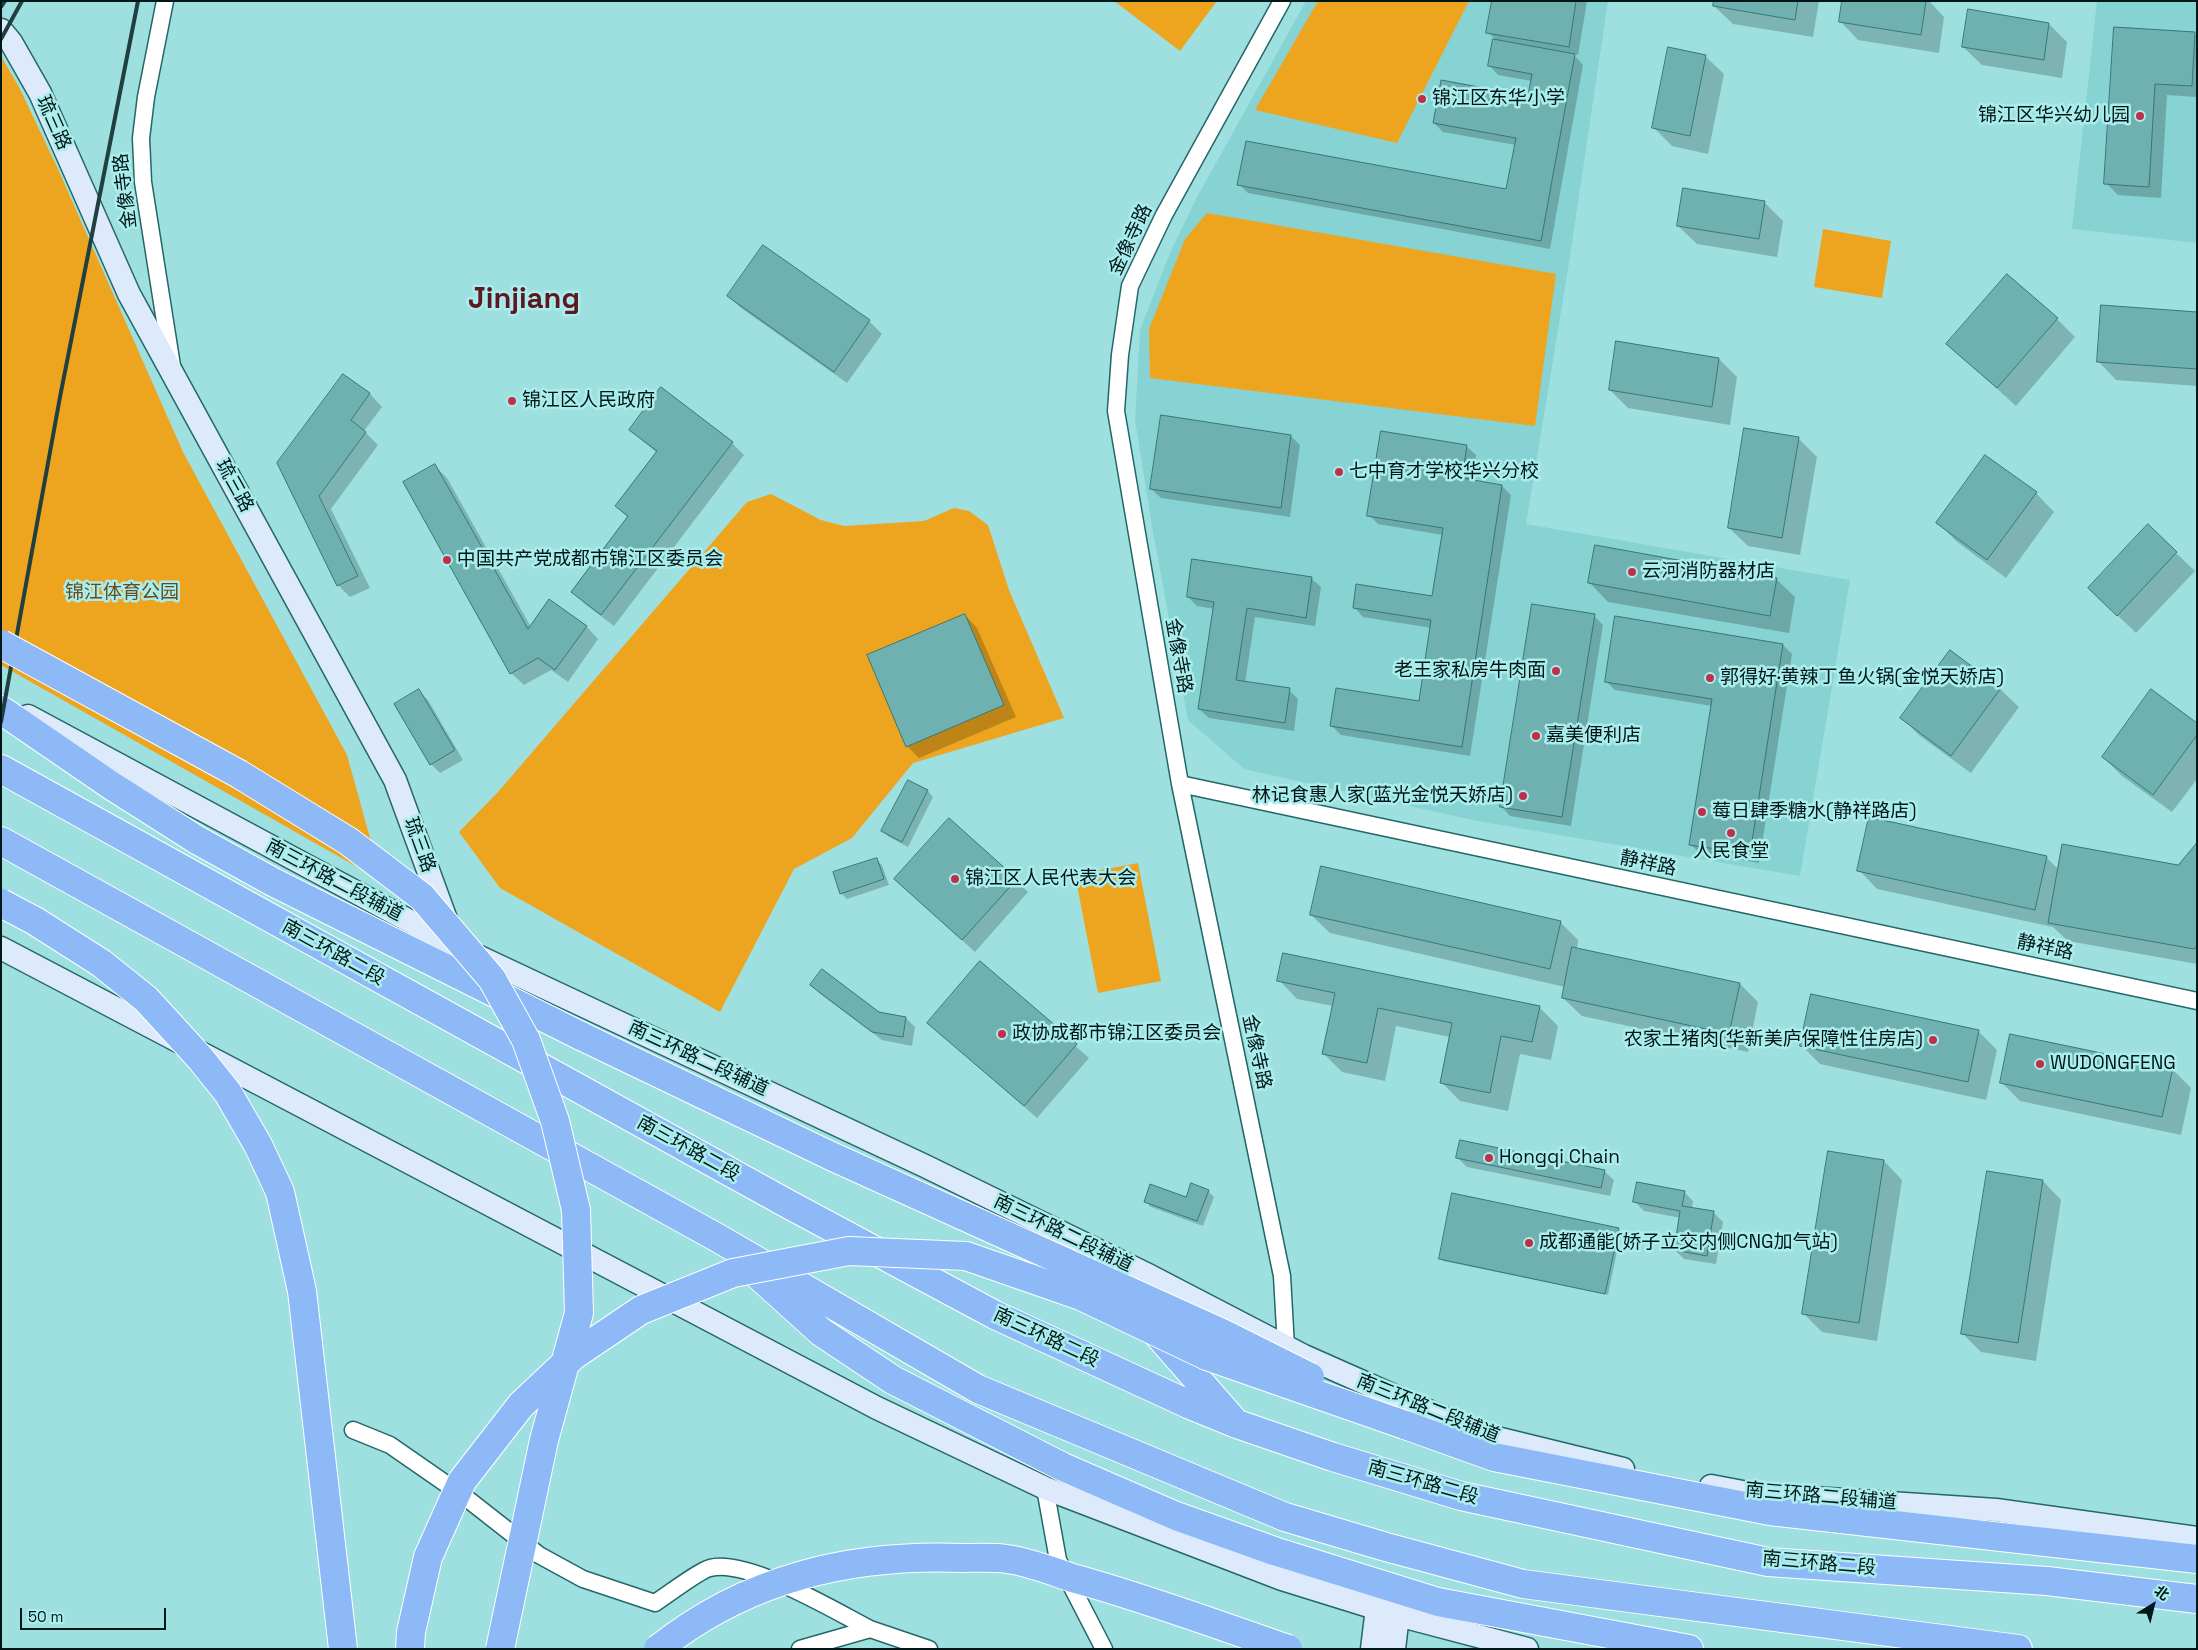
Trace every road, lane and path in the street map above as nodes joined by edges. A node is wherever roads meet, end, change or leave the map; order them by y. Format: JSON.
{"nodes":[{"id":1,"x":166,"y":1,"type":"edge"},
{"id":2,"x":1282,"y":1,"type":"edge"},
{"id":3,"x":1,"y":30,"type":"edge"},
{"id":4,"x":174,"y":378,"type":"junction"},
{"id":5,"x":1,"y":644,"type":"edge"},
{"id":6,"x":1,"y":701,"type":"edge"},
{"id":7,"x":1,"y":710,"type":"edge"},
{"id":8,"x":1,"y":769,"type":"edge"},
{"id":9,"x":1180,"y":784,"type":"junction"},
{"id":10,"x":1,"y":841,"type":"edge"},
{"id":11,"x":1,"y":903,"type":"edge"},
{"id":12,"x":456,"y":946,"type":"junction"},
{"id":13,"x":1,"y":948,"type":"edge"},
{"id":14,"x":2197,"y":1001,"type":"edge"},
{"id":15,"x":850,"y":1131,"type":"junction"},
{"id":16,"x":716,"y":1237,"type":"junction"},
{"id":17,"x":1126,"y":1296,"type":"junction"},
{"id":18,"x":1286,"y":1347,"type":"junction"},
{"id":19,"x":1236,"y":1424,"type":"junction"},
{"id":20,"x":1405,"y":1424,"type":"junction"},
{"id":21,"x":354,"y":1430,"type":"dead end"},
{"id":22,"x":1480,"y":1434,"type":"junction"},
{"id":23,"x":1045,"y":1488,"type":"junction"},
{"id":24,"x":2197,"y":1538,"type":"edge"},
{"id":25,"x":2197,"y":1559,"type":"edge"},
{"id":26,"x":2197,"y":1598,"type":"edge"},
{"id":27,"x":1376,"y":1608,"type":"junction"},
{"id":28,"x":1398,"y":1615,"type":"junction"},
{"id":29,"x":870,"y":1629,"type":"junction"},
{"id":30,"x":343,"y":1649,"type":"edge"},
{"id":31,"x":410,"y":1649,"type":"edge"},
{"id":32,"x":500,"y":1649,"type":"edge"},
{"id":33,"x":658,"y":1649,"type":"edge"},
{"id":34,"x":800,"y":1649,"type":"edge"},
{"id":35,"x":929,"y":1649,"type":"edge"},
{"id":36,"x":1104,"y":1649,"type":"edge"},
{"id":37,"x":1288,"y":1649,"type":"edge"},
{"id":38,"x":1372,"y":1649,"type":"edge"},
{"id":39,"x":1394,"y":1649,"type":"edge"},
{"id":40,"x":1527,"y":1649,"type":"edge"},
{"id":41,"x":1689,"y":1649,"type":"edge"},
{"id":42,"x":2017,"y":1649,"type":"edge"}],
"edges":[{"from":1,"to":4,"type":"street","name":"金像寺路"},
{"from":2,"to":9,"type":"street","name":"金像寺路"},
{"from":3,"to":4,"type":"main road","name":"琉三路"},
{"from":4,"to":12,"type":"main road","name":"琉三路"},
{"from":5,"to":32,"type":"highway","bridge":true},
{"from":6,"to":12,"type":"main road","name":"南三环路二段辅道"},
{"from":7,"to":20,"type":"highway","bridge":true},
{"from":8,"to":19,"type":"highway","name":"南三环路二段"},
{"from":9,"to":14,"type":"street","name":"静祥路"},
{"from":9,"to":18,"type":"street","name":"金像寺路"},
{"from":10,"to":16,"type":"highway"},
{"from":11,"to":30,"type":"highway","bridge":true},
{"from":12,"to":15,"type":"main road","name":"南三环路二段辅道"},
{"from":13,"to":23,"type":"main road"},
{"from":15,"to":17,"type":"main road"},
{"from":15,"to":18,"type":"main road","name":"南三环路二段辅道"},
{"from":16,"to":41,"type":"highway"},
{"from":16,"to":42,"type":"highway"},
{"from":17,"to":19,"type":"highway"},
{"from":17,"to":22,"type":"main road"},
{"from":18,"to":22,"type":"main road","name":"南三环路二段辅道"},
{"from":19,"to":26,"type":"highway","name":"南三环路二段"},
{"from":20,"to":25,"type":"highway"},
{"from":20,"to":31,"type":"highway","bridge":true},
{"from":21,"to":29,"type":"street"},
{"from":22,"to":24,"type":"main road","name":"南三环路二段辅道"},
{"from":23,"to":27,"type":"main road"},
{"from":23,"to":36,"type":"street"},
{"from":27,"to":28,"type":"main road"},
{"from":27,"to":38,"type":"main road"},
{"from":28,"to":39,"type":"main road"},
{"from":28,"to":40,"type":"main road"},
{"from":29,"to":34,"type":"street"},
{"from":29,"to":35,"type":"street"},
{"from":33,"to":37,"type":"highway","bridge":true}]}
